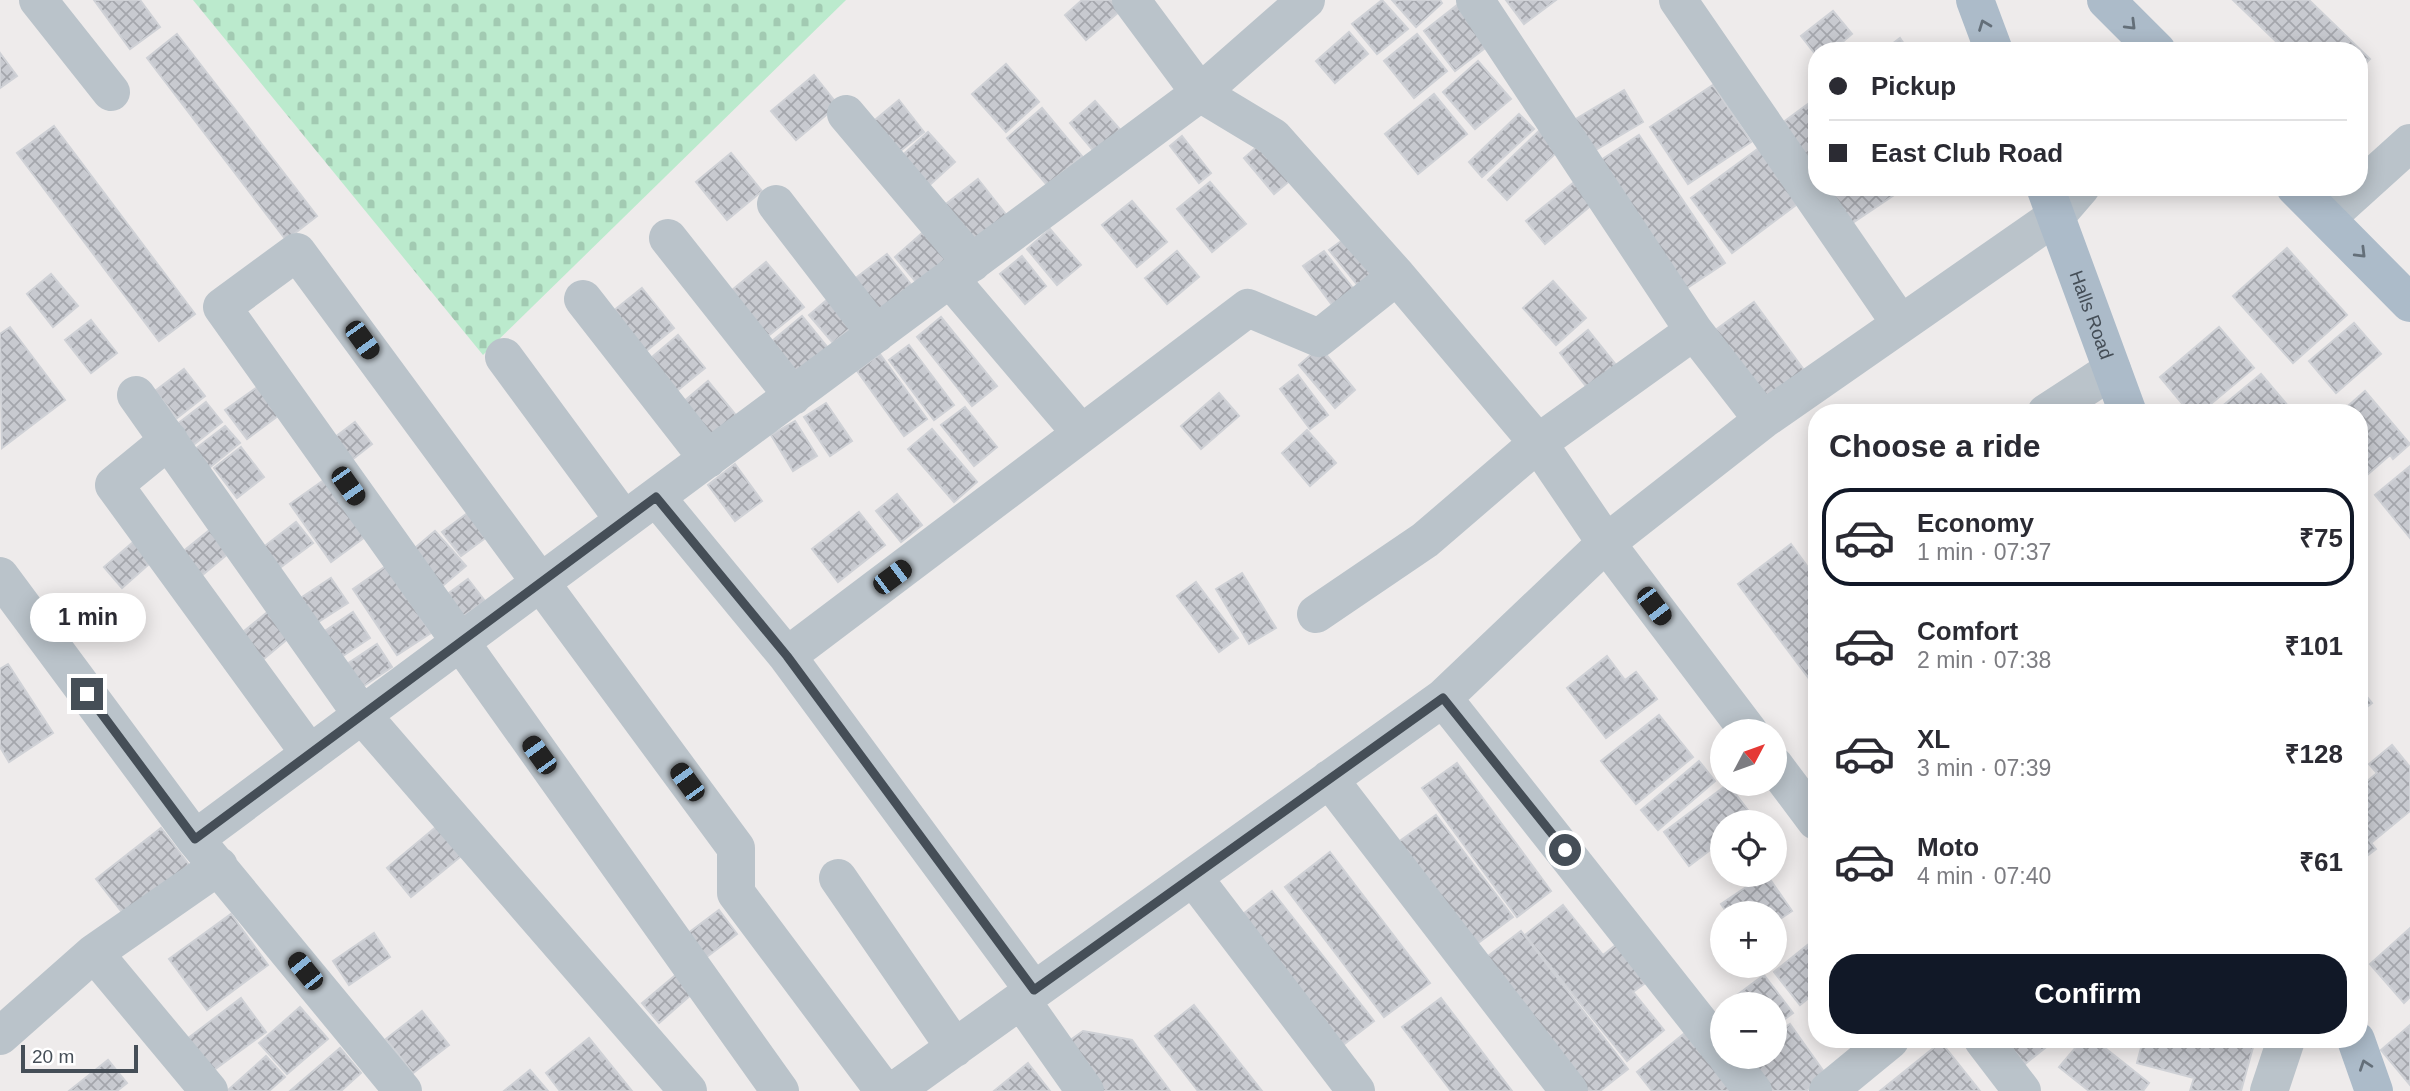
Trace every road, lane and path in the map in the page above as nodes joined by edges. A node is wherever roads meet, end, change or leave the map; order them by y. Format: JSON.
{"nodes":[{"id":1,"x":38,"y":0,"type":"edge"},
{"id":2,"x":1131,"y":0,"type":"edge"},
{"id":3,"x":1306,"y":0,"type":"edge"},
{"id":4,"x":1475,"y":0,"type":"edge"},
{"id":5,"x":1678,"y":0,"type":"edge"},
{"id":6,"x":1975,"y":0,"type":"edge"},
{"id":7,"x":2106,"y":0,"type":"edge"},
{"id":8,"x":1991,"y":42,"type":"edge"},
{"id":9,"x":2148,"y":42,"type":"edge"},
{"id":10,"x":111,"y":92,"type":"dead end"},
{"id":11,"x":1200,"y":93,"type":"junction"},
{"id":12,"x":846,"y":114,"type":"dead end"},
{"id":13,"x":2410,"y":143,"type":"edge"},
{"id":14,"x":2368,"y":181,"type":"edge"},
{"id":15,"x":1808,"y":189,"type":"edge"},
{"id":16,"x":1813,"y":196,"type":"edge"},
{"id":17,"x":2304,"y":196,"type":"edge"},
{"id":18,"x":2351,"y":196,"type":"edge"},
{"id":19,"x":2051,"y":202,"type":"edge"},
{"id":20,"x":776,"y":204,"type":"dead end"},
{"id":21,"x":2327,"y":218,"type":"junction"},
{"id":22,"x":668,"y":238,"type":"dead end"},
{"id":23,"x":961,"y":271,"type":"junction"},
{"id":24,"x":1397,"y":276,"type":"junction"},
{"id":25,"x":583,"y":299,"type":"dead end"},
{"id":26,"x":2410,"y":303,"type":"edge"},
{"id":27,"x":1900,"y":323,"type":"junction"},
{"id":28,"x":1694,"y":331,"type":"junction"},
{"id":29,"x":876,"y":334,"type":"junction"},
{"id":30,"x":503,"y":357,"type":"dead end"},
{"id":31,"x":2112,"y":370,"type":"junction"},
{"id":32,"x":136,"y":395,"type":"dead end"},
{"id":33,"x":793,"y":396,"type":"junction"},
{"id":34,"x":2060,"y":404,"type":"edge"},
{"id":35,"x":2125,"y":404,"type":"edge"},
{"id":36,"x":1763,"y":420,"type":"junction"},
{"id":37,"x":1081,"y":433,"type":"junction"},
{"id":38,"x":169,"y":440,"type":"junction"},
{"id":39,"x":1538,"y":443,"type":"junction"},
{"id":40,"x":708,"y":459,"type":"junction"},
{"id":41,"x":656,"y":497,"type":"junction"},
{"id":42,"x":624,"y":520,"type":"junction"},
{"id":43,"x":1606,"y":543,"type":"junction"},
{"id":44,"x":541,"y":583,"type":"junction"},
{"id":45,"x":3,"y":588,"type":"edge"},
{"id":46,"x":1316,"y":614,"type":"dead end"},
{"id":47,"x":459,"y":643,"type":"junction"},
{"id":48,"x":787,"y":656,"type":"junction"},
{"id":49,"x":1443,"y":698,"type":"junction"},
{"id":50,"x":362,"y":715,"type":"junction"},
{"id":51,"x":1739,"y":719,"type":"edge"},
{"id":52,"x":310,"y":754,"type":"junction"},
{"id":53,"x":1329,"y":779,"type":"junction"},
{"id":54,"x":1787,"y":782,"type":"edge"},
{"id":55,"x":1808,"y":810,"type":"edge"},
{"id":56,"x":207,"y":853,"type":"junction"},
{"id":57,"x":1193,"y":877,"type":"junction"},
{"id":58,"x":838,"y":878,"type":"dead end"},
{"id":59,"x":94,"y":953,"type":"junction"},
{"id":60,"x":1027,"y":995,"type":"junction"},
{"id":61,"x":0,"y":1035,"type":"edge"},
{"id":62,"x":1710,"y":1036,"type":"edge"},
{"id":63,"x":955,"y":1048,"type":"junction"},
{"id":64,"x":1879,"y":1048,"type":"edge"},
{"id":65,"x":1989,"y":1048,"type":"edge"},
{"id":66,"x":2283,"y":1048,"type":"edge"},
{"id":67,"x":2359,"y":1048,"type":"edge"},
{"id":68,"x":1736,"y":1069,"type":"edge"},
{"id":69,"x":209,"y":1091,"type":"edge"},
{"id":70,"x":403,"y":1091,"type":"edge"},
{"id":71,"x":688,"y":1091,"type":"edge"},
{"id":72,"x":780,"y":1091,"type":"edge"},
{"id":73,"x":884,"y":1091,"type":"edge"},
{"id":74,"x":894,"y":1091,"type":"edge"},
{"id":75,"x":1084,"y":1091,"type":"edge"},
{"id":76,"x":1356,"y":1091,"type":"edge"},
{"id":77,"x":1569,"y":1091,"type":"edge"},
{"id":78,"x":1753,"y":1091,"type":"edge"},
{"id":79,"x":1828,"y":1091,"type":"edge"},
{"id":80,"x":2022,"y":1091,"type":"edge"},
{"id":81,"x":2269,"y":1091,"type":"edge"},
{"id":82,"x":2374,"y":1091,"type":"edge"}],
"edges":[{"from":1,"to":10,"type":"street"},
{"from":2,"to":11,"type":"street"},
{"from":3,"to":11,"type":"street"},
{"from":4,"to":28,"type":"street"},
{"from":5,"to":15,"type":"street"},
{"from":8,"to":6,"type":"main road","one_way":true},
{"from":7,"to":9,"type":"main road","one_way":true},
{"from":11,"to":23,"type":"street"},
{"from":11,"to":24,"type":"street"},
{"from":12,"to":23,"type":"street"},
{"from":13,"to":14,"type":"street"},
{"from":16,"to":27,"type":"street"},
{"from":17,"to":21,"type":"main road"},
{"from":18,"to":21,"type":"street"},
{"from":19,"to":27,"type":"street"},
{"from":19,"to":31,"type":"main road","name":"Halls Road"},
{"from":20,"to":29,"type":"street"},
{"from":21,"to":26,"type":"main road","one_way":true},
{"from":22,"to":33,"type":"street"},
{"from":23,"to":29,"type":"street"},
{"from":23,"to":37,"type":"street"},
{"from":24,"to":37,"type":"street"},
{"from":24,"to":39,"type":"street"},
{"from":25,"to":40,"type":"street"},
{"from":27,"to":36,"type":"street"},
{"from":28,"to":36,"type":"street"},
{"from":28,"to":39,"type":"street"},
{"from":29,"to":33,"type":"street"},
{"from":30,"to":42,"type":"street"},
{"from":31,"to":34,"type":"street"},
{"from":31,"to":35,"type":"main road","name":"Halls Road"},
{"from":32,"to":38,"type":"street"},
{"from":33,"to":40,"type":"street"},
{"from":36,"to":43,"type":"street"},
{"from":37,"to":48,"type":"street"},
{"from":38,"to":50,"type":"street"},
{"from":38,"to":52,"type":"street"},
{"from":39,"to":43,"type":"street"},
{"from":39,"to":46,"type":"street"},
{"from":40,"to":41,"type":"street"},
{"from":41,"to":42,"type":"street"},
{"from":41,"to":48,"type":"street"},
{"from":42,"to":44,"type":"street"},
{"from":43,"to":49,"type":"street"},
{"from":43,"to":51,"type":"street"},
{"from":44,"to":47,"type":"street"},
{"from":44,"to":47,"type":"street"},
{"from":44,"to":73,"type":"street"},
{"from":45,"to":56,"type":"street"},
{"from":47,"to":50,"type":"street"},
{"from":47,"to":72,"type":"street"},
{"from":48,"to":60,"type":"street"},
{"from":49,"to":53,"type":"street"},
{"from":49,"to":62,"type":"street"},
{"from":50,"to":52,"type":"street"},
{"from":50,"to":71,"type":"street"},
{"from":52,"to":56,"type":"street"},
{"from":53,"to":57,"type":"street"},
{"from":53,"to":77,"type":"street"},
{"from":54,"to":55,"type":"street"},
{"from":56,"to":59,"type":"street"},
{"from":56,"to":70,"type":"street"},
{"from":57,"to":60,"type":"street"},
{"from":57,"to":76,"type":"street"},
{"from":58,"to":63,"type":"street"},
{"from":59,"to":61,"type":"street"},
{"from":59,"to":69,"type":"street"},
{"from":60,"to":63,"type":"street"},
{"from":60,"to":75,"type":"street"},
{"from":63,"to":74,"type":"street"},
{"from":64,"to":79,"type":"street"},
{"from":65,"to":80,"type":"street"},
{"from":66,"to":81,"type":"street"},
{"from":82,"to":67,"type":"main road","one_way":true},
{"from":68,"to":78,"type":"street"}]}
